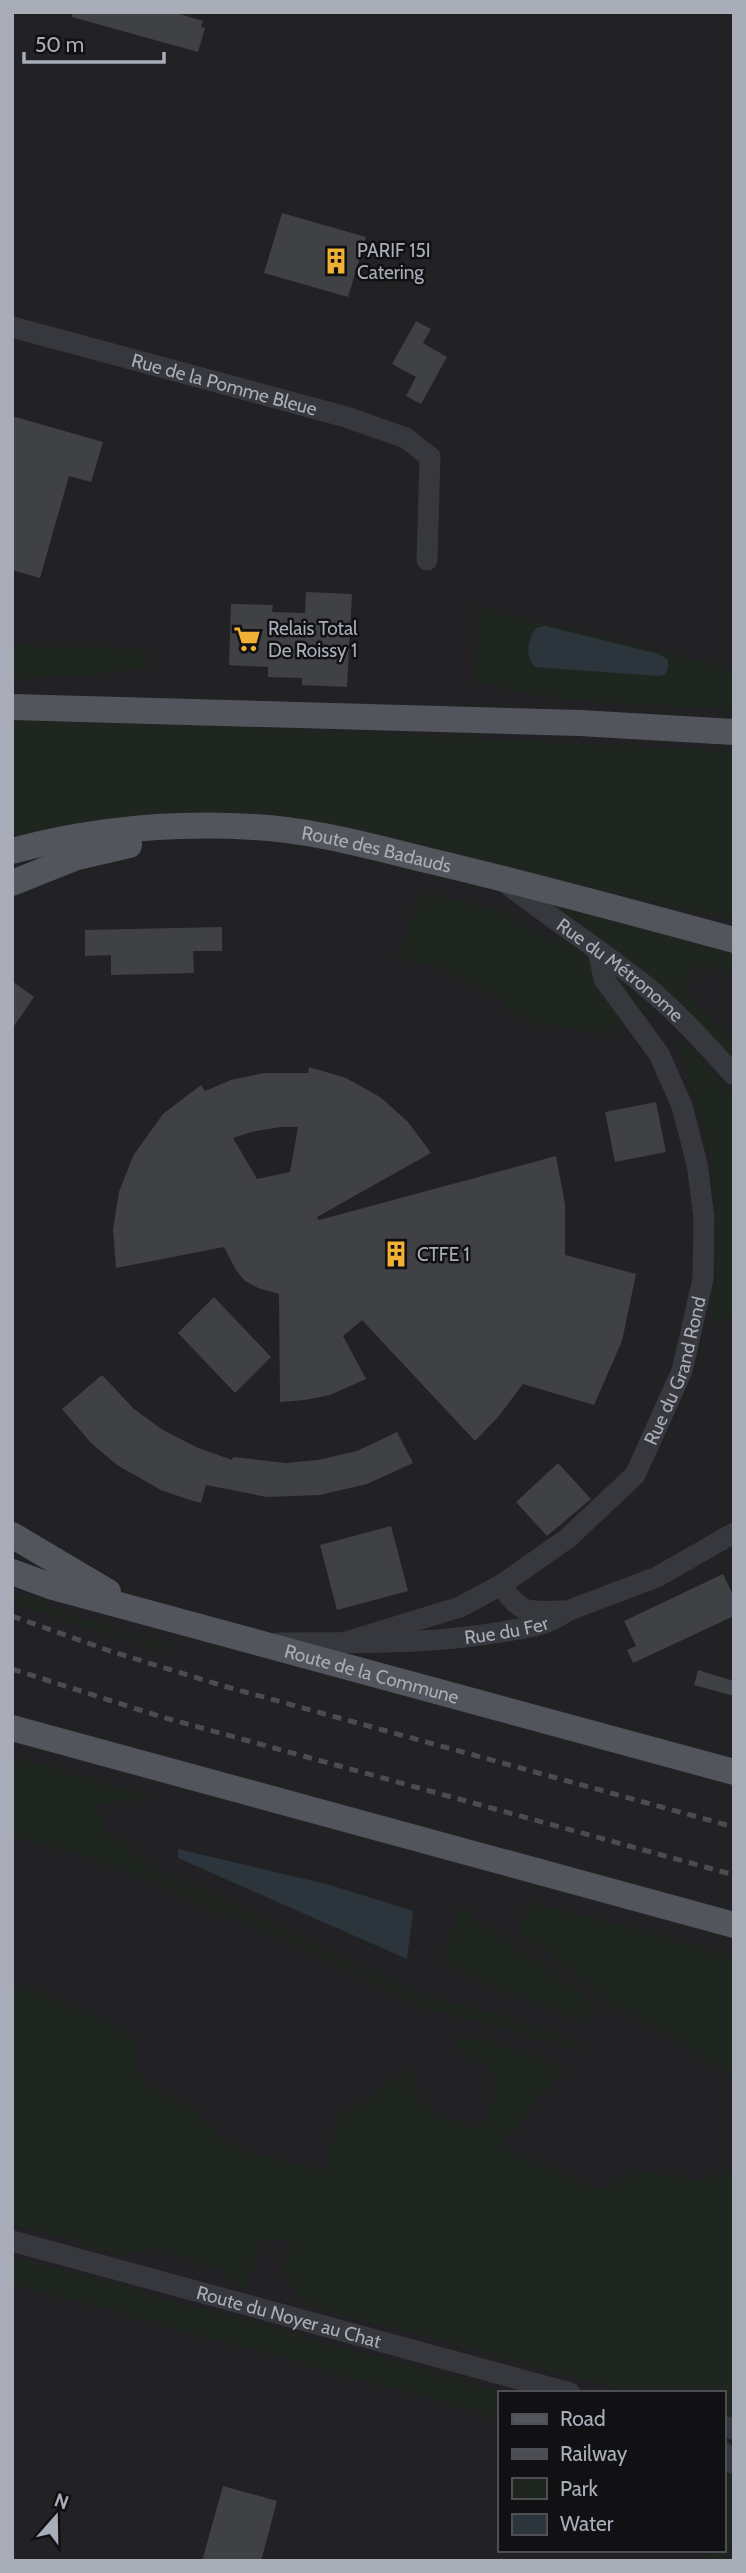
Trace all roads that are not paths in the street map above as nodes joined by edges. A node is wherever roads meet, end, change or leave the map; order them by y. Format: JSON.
{"nodes":[{"id":1,"x":12,"y":327,"type":"edge"},
{"id":2,"x":427,"y":560,"type":"dead end"},
{"id":3,"x":12,"y":707,"type":"edge"},
{"id":4,"x":734,"y":732,"type":"edge"},
{"id":5,"x":206,"y":826,"type":"junction"},
{"id":6,"x":12,"y":851,"type":"edge"},
{"id":7,"x":498,"y":877,"type":"junction"},
{"id":8,"x":12,"y":883,"type":"edge"},
{"id":9,"x":734,"y":940,"type":"edge"},
{"id":10,"x":598,"y":950,"type":"junction"},
{"id":11,"x":734,"y":1075,"type":"edge"},
{"id":12,"x":734,"y":1533,"type":"edge"},
{"id":13,"x":12,"y":1535,"type":"edge"},
{"id":14,"x":12,"y":1572,"type":"edge"},
{"id":15,"x":501,"y":1585,"type":"junction"},
{"id":16,"x":567,"y":1611,"type":"junction"},
{"id":17,"x":143,"y":1612,"type":"junction"},
{"id":18,"x":346,"y":1642,"type":"junction"},
{"id":19,"x":256,"y":1643,"type":"junction"},
{"id":20,"x":12,"y":1728,"type":"edge"},
{"id":21,"x":734,"y":1772,"type":"edge"},
{"id":22,"x":734,"y":1925,"type":"edge"},
{"id":23,"x":12,"y":2241,"type":"edge"},
{"id":24,"x":566,"y":2391,"type":"edge"}],
"edges":[{"from":1,"to":2,"type":"street","name":"Rue de la Pomme Bleue"},
{"from":3,"to":4,"type":"main road"},
{"from":5,"to":6,"type":"main road","name":"Route des Badauds"},
{"from":5,"to":7,"type":"main road","name":"Route des Badauds"},
{"from":5,"to":8,"type":"main road"},
{"from":7,"to":9,"type":"main road","name":"Route des Badauds"},
{"from":7,"to":10,"type":"street","name":"Rue du Métronome"},
{"from":10,"to":11,"type":"street","name":"Rue du Métronome"},
{"from":10,"to":15,"type":"street","name":"Rue du Grand Rond"},
{"from":12,"to":16,"type":"street","name":"Rue du Fer"},
{"from":13,"to":17,"type":"main road"},
{"from":14,"to":17,"type":"main road","name":"Route de la Commune"},
{"from":15,"to":16,"type":"street"},
{"from":15,"to":18,"type":"street","name":"Rue du Grand Rond"},
{"from":16,"to":18,"type":"street","name":"Rue du Fer"},
{"from":17,"to":19,"type":"main road","name":"Route de la Commune"},
{"from":18,"to":19,"type":"street","name":"Rue du Fer"},
{"from":19,"to":21,"type":"main road","name":"Route de la Commune"},
{"from":20,"to":22,"type":"main road"},
{"from":23,"to":24,"type":"street","name":"Route du Noyer au Chat"}]}
